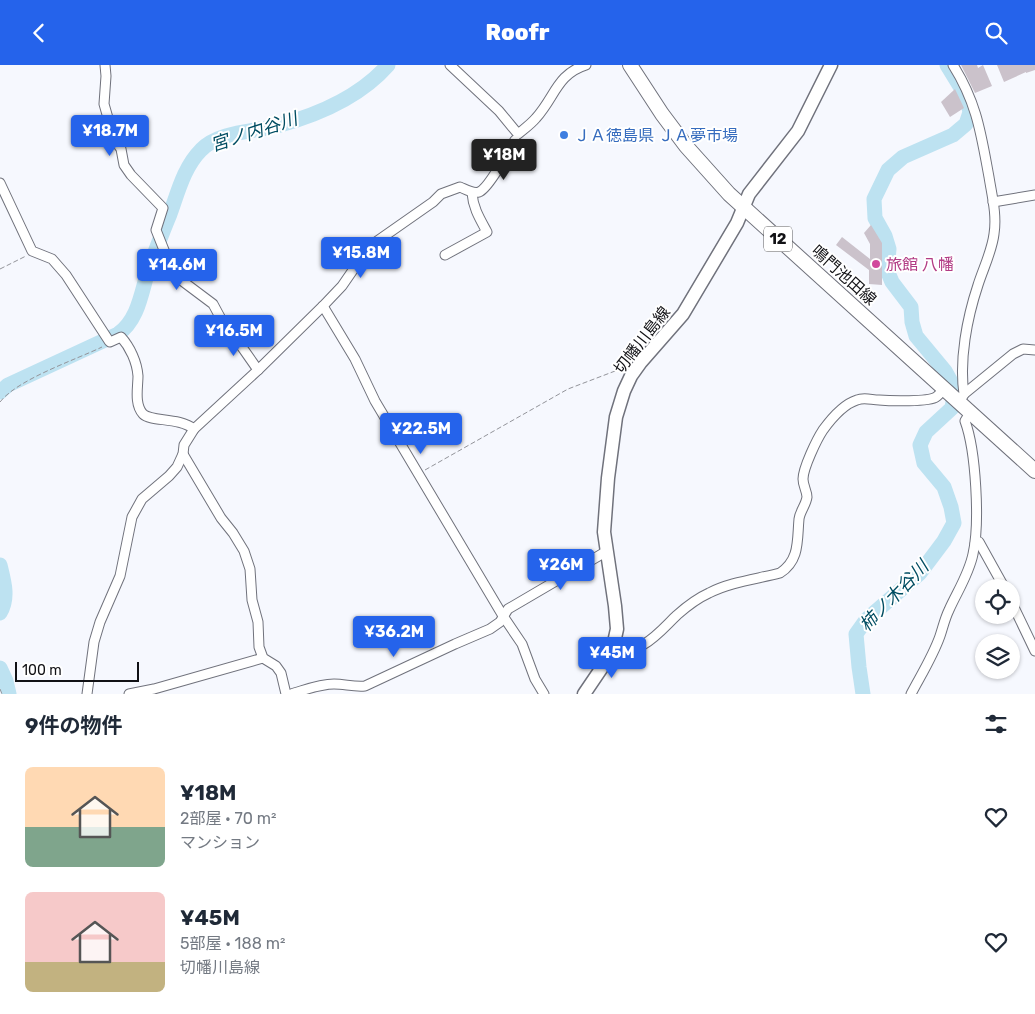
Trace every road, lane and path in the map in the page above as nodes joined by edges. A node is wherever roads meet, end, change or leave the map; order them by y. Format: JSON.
{"nodes":[{"id":1,"x":105,"y":65,"type":"edge"},
{"id":2,"x":450,"y":65,"type":"edge"},
{"id":3,"x":586,"y":65,"type":"edge"},
{"id":4,"x":630,"y":65,"type":"edge"},
{"id":5,"x":831,"y":65,"type":"edge"},
{"id":6,"x":954,"y":65,"type":"edge"},
{"id":7,"x":515,"y":140,"type":"dead end"},
{"id":8,"x":0,"y":183,"type":"edge"},
{"id":9,"x":472,"y":193,"type":"junction"},
{"id":10,"x":1035,"y":195,"type":"edge"},
{"id":11,"x":994,"y":202,"type":"junction"},
{"id":12,"x":743,"y":208,"type":"junction"},
{"id":13,"x":32,"y":251,"type":"junction"},
{"id":14,"x":445,"y":255,"type":"dead end"},
{"id":15,"x":0,"y":269,"type":"edge"},
{"id":16,"x":323,"y":306,"type":"junction"},
{"id":17,"x":108,"y":339,"type":"junction"},
{"id":18,"x":1035,"y":350,"type":"edge"},
{"id":19,"x":624,"y":367,"type":"dead end"},
{"id":20,"x":258,"y":370,"type":"junction"},
{"id":21,"x":957,"y":399,"type":"junction"},
{"id":22,"x":0,"y":402,"type":"edge"},
{"id":23,"x":194,"y":429,"type":"junction"},
{"id":24,"x":183,"y":454,"type":"junction"},
{"id":25,"x":1035,"y":471,"type":"edge"},
{"id":26,"x":418,"y":475,"type":"junction"},
{"id":27,"x":975,"y":543,"type":"junction"},
{"id":28,"x":606,"y":551,"type":"junction"},
{"id":29,"x":1000,"y":579,"type":"edge"},
{"id":30,"x":503,"y":616,"type":"junction"},
{"id":31,"x":1020,"y":620,"type":"edge"},
{"id":32,"x":613,"y":647,"type":"junction"},
{"id":33,"x":1035,"y":651,"type":"edge"},
{"id":34,"x":263,"y":658,"type":"junction"},
{"id":35,"x":0,"y":689,"type":"edge"},
{"id":36,"x":2,"y":694,"type":"edge"},
{"id":37,"x":87,"y":694,"type":"edge"},
{"id":38,"x":129,"y":694,"type":"edge"},
{"id":39,"x":286,"y":694,"type":"edge"},
{"id":40,"x":291,"y":694,"type":"edge"},
{"id":41,"x":544,"y":694,"type":"edge"},
{"id":42,"x":584,"y":694,"type":"edge"},
{"id":43,"x":911,"y":694,"type":"edge"}],
"edges":[{"from":1,"to":20,"type":"street"},
{"from":2,"to":3,"type":"street"},
{"from":4,"to":12,"type":"main road","name":"鳴門池田線","number":"12"},
{"from":5,"to":12,"type":"main road","name":"切幡川島線"},
{"from":6,"to":11,"type":"street"},
{"from":7,"to":9,"type":"street"},
{"from":8,"to":13,"type":"street"},
{"from":9,"to":14,"type":"street"},
{"from":9,"to":16,"type":"street"},
{"from":10,"to":11,"type":"street"},
{"from":11,"to":21,"type":"street"},
{"from":12,"to":21,"type":"main road","name":"鳴門池田線","number":"12"},
{"from":12,"to":28,"type":"main road","name":"切幡川島線"},
{"from":13,"to":15,"type":"path"},
{"from":13,"to":17,"type":"street"},
{"from":16,"to":20,"type":"street"},
{"from":16,"to":26,"type":"street"},
{"from":17,"to":22,"type":"path"},
{"from":17,"to":23,"type":"street"},
{"from":18,"to":21,"type":"street"},
{"from":19,"to":26,"type":"path"},
{"from":20,"to":23,"type":"street"},
{"from":21,"to":25,"type":"main road","name":"鳴門池田線","number":"12"},
{"from":21,"to":27,"type":"street"},
{"from":21,"to":32,"type":"street"},
{"from":23,"to":24,"type":"street"},
{"from":24,"to":34,"type":"street"},
{"from":24,"to":37,"type":"street"},
{"from":26,"to":30,"type":"street"},
{"from":27,"to":29,"type":"street"},
{"from":27,"to":43,"type":"street"},
{"from":28,"to":30,"type":"street"},
{"from":28,"to":32,"type":"main road","name":"切幡川島線"},
{"from":30,"to":40,"type":"street"},
{"from":30,"to":41,"type":"street"},
{"from":31,"to":33,"type":"street"},
{"from":32,"to":42,"type":"main road","name":"切幡川島線"},
{"from":34,"to":38,"type":"street"},
{"from":34,"to":39,"type":"street"},
{"from":35,"to":36,"type":"path"}]}
